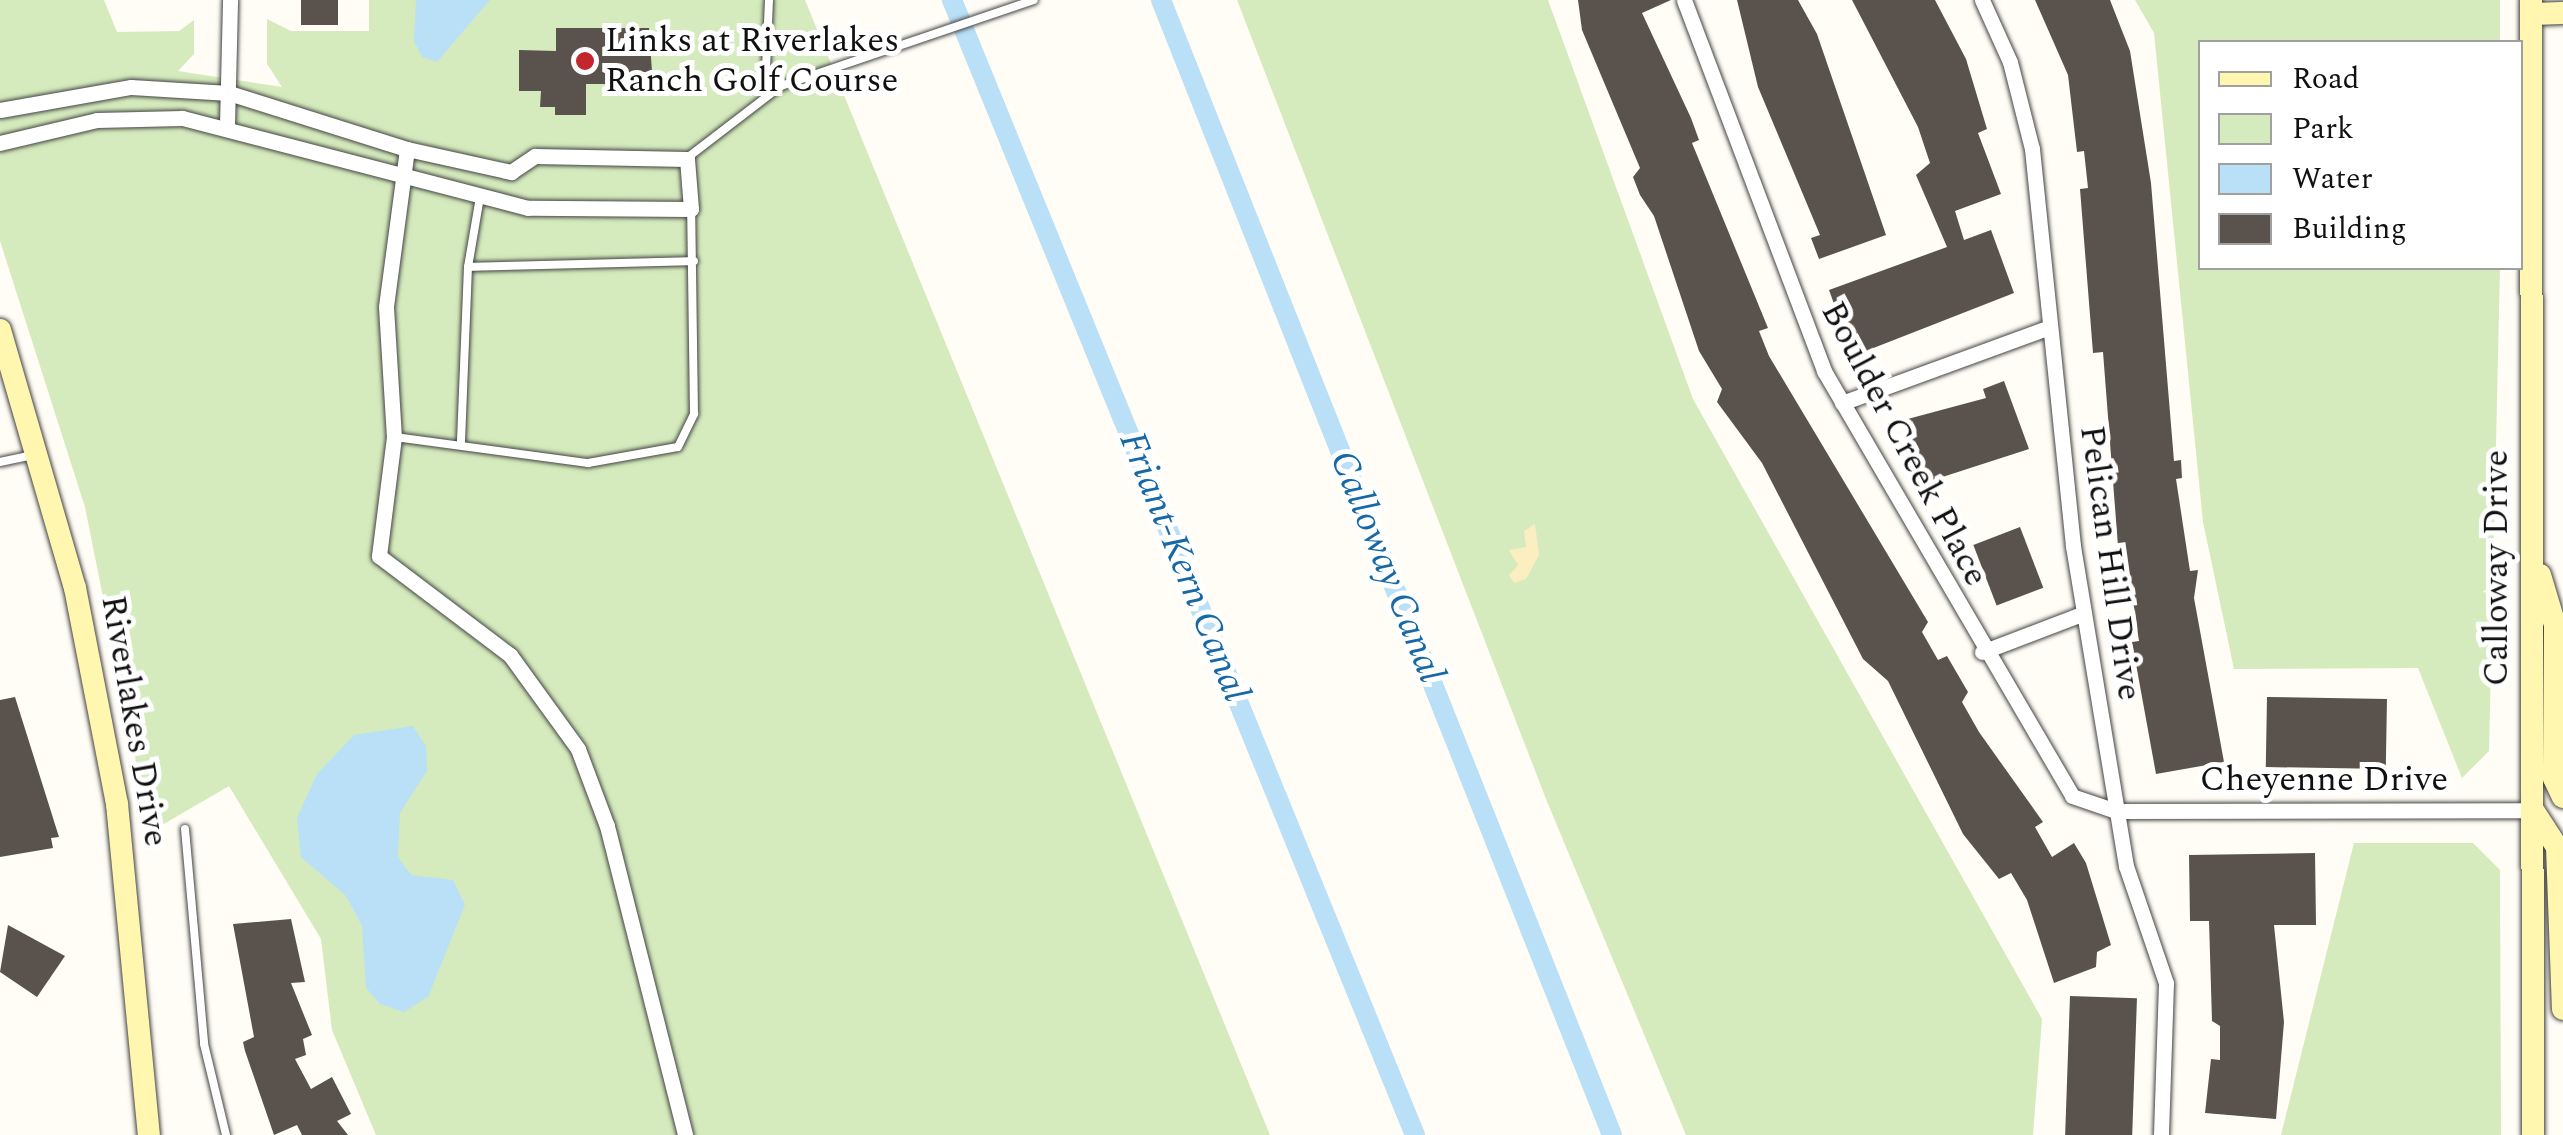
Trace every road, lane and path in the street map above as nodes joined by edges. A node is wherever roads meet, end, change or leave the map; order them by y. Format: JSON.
{"nodes":[{"id":1,"x":230,"y":0,"type":"edge"},
{"id":2,"x":769,"y":0,"type":"edge"},
{"id":3,"x":1034,"y":0,"type":"edge"},
{"id":4,"x":1684,"y":0,"type":"edge"},
{"id":5,"x":1982,"y":0,"type":"edge"},
{"id":6,"x":2531,"y":7,"type":"edge"},
{"id":7,"x":2563,"y":13,"type":"edge"},
{"id":8,"x":781,"y":86,"type":"junction"},
{"id":9,"x":229,"y":93,"type":"junction"},
{"id":10,"x":0,"y":110,"type":"edge"},
{"id":11,"x":228,"y":124,"type":"junction"},
{"id":12,"x":0,"y":144,"type":"edge"},
{"id":13,"x":407,"y":149,"type":"junction"},
{"id":14,"x":686,"y":159,"type":"junction"},
{"id":15,"x":511,"y":172,"type":"junction"},
{"id":16,"x":402,"y":179,"type":"junction"},
{"id":17,"x":480,"y":198,"type":"junction"},
{"id":18,"x":509,"y":204,"type":"junction"},
{"id":19,"x":692,"y":209,"type":"junction"},
{"id":20,"x":694,"y":261,"type":"junction"},
{"id":21,"x":468,"y":267,"type":"junction"},
{"id":22,"x":2050,"y":328,"type":"junction"},
{"id":23,"x":0,"y":330,"type":"edge"},
{"id":24,"x":1842,"y":403,"type":"junction"},
{"id":25,"x":394,"y":436,"type":"junction"},
{"id":26,"x":461,"y":441,"type":"junction"},
{"id":27,"x":38,"y":454,"type":"junction"},
{"id":28,"x":0,"y":462,"type":"edge"},
{"id":29,"x":2532,"y":548,"type":"junction"},
{"id":30,"x":2084,"y":613,"type":"junction"},
{"id":31,"x":1982,"y":652,"type":"junction"},
{"id":32,"x":2563,"y":797,"type":"edge"},
{"id":33,"x":2533,"y":810,"type":"junction"},
{"id":34,"x":2116,"y":811,"type":"junction"},
{"id":35,"x":185,"y":829,"type":"dead end"},
{"id":36,"x":2563,"y":1010,"type":"edge"},
{"id":37,"x":2534,"y":1131,"type":"edge"},
{"id":38,"x":149,"y":1135,"type":"edge"},
{"id":39,"x":226,"y":1135,"type":"edge"},
{"id":40,"x":685,"y":1135,"type":"edge"},
{"id":41,"x":2161,"y":1135,"type":"edge"}],
"edges":[{"from":1,"to":9,"type":"street"},
{"from":2,"to":8,"type":"lane"},
{"from":3,"to":8,"type":"lane"},
{"from":4,"to":24,"type":"street","name":"Boulder Creek Place"},
{"from":5,"to":22,"type":"street","name":"Pelican Hill Drive"},
{"from":6,"to":7,"type":"main road"},
{"from":6,"to":29,"type":"main road","name":"Calloway Drive"},
{"from":8,"to":14,"type":"lane"},
{"from":9,"to":10,"type":"street"},
{"from":9,"to":11,"type":"street"},
{"from":9,"to":13,"type":"street"},
{"from":11,"to":12,"type":"street"},
{"from":11,"to":16,"type":"street"},
{"from":13,"to":15,"type":"street"},
{"from":13,"to":16,"type":"street"},
{"from":14,"to":15,"type":"street"},
{"from":14,"to":19,"type":"street"},
{"from":15,"to":18,"type":"street"},
{"from":16,"to":17,"type":"street"},
{"from":16,"to":25,"type":"street"},
{"from":17,"to":18,"type":"street"},
{"from":17,"to":21,"type":"lane"},
{"from":18,"to":19,"type":"street"},
{"from":19,"to":20,"type":"lane"},
{"from":20,"to":21,"type":"lane"},
{"from":20,"to":26,"type":"lane"},
{"from":21,"to":26,"type":"lane"},
{"from":22,"to":24,"type":"street"},
{"from":22,"to":30,"type":"street","name":"Pelican Hill Drive"},
{"from":23,"to":27,"type":"main road","name":"Riverlakes Drive"},
{"from":24,"to":31,"type":"street","name":"Boulder Creek Place"},
{"from":25,"to":26,"type":"lane"},
{"from":25,"to":40,"type":"street"},
{"from":27,"to":28,"type":"lane"},
{"from":27,"to":38,"type":"main road","name":"Riverlakes Drive"},
{"from":29,"to":32,"type":"main road"},
{"from":29,"to":33,"type":"main road","name":"Calloway Drive"},
{"from":30,"to":31,"type":"street"},
{"from":30,"to":34,"type":"street","name":"Pelican Hill Drive"},
{"from":31,"to":34,"type":"street","name":"Boulder Creek Place"},
{"from":33,"to":34,"type":"street","name":"Cheyenne Drive"},
{"from":33,"to":36,"type":"main road"},
{"from":33,"to":37,"type":"main road","name":"Calloway Drive"},
{"from":34,"to":41,"type":"street","name":"Pelican Hill Drive"},
{"from":35,"to":39,"type":"lane"}]}
